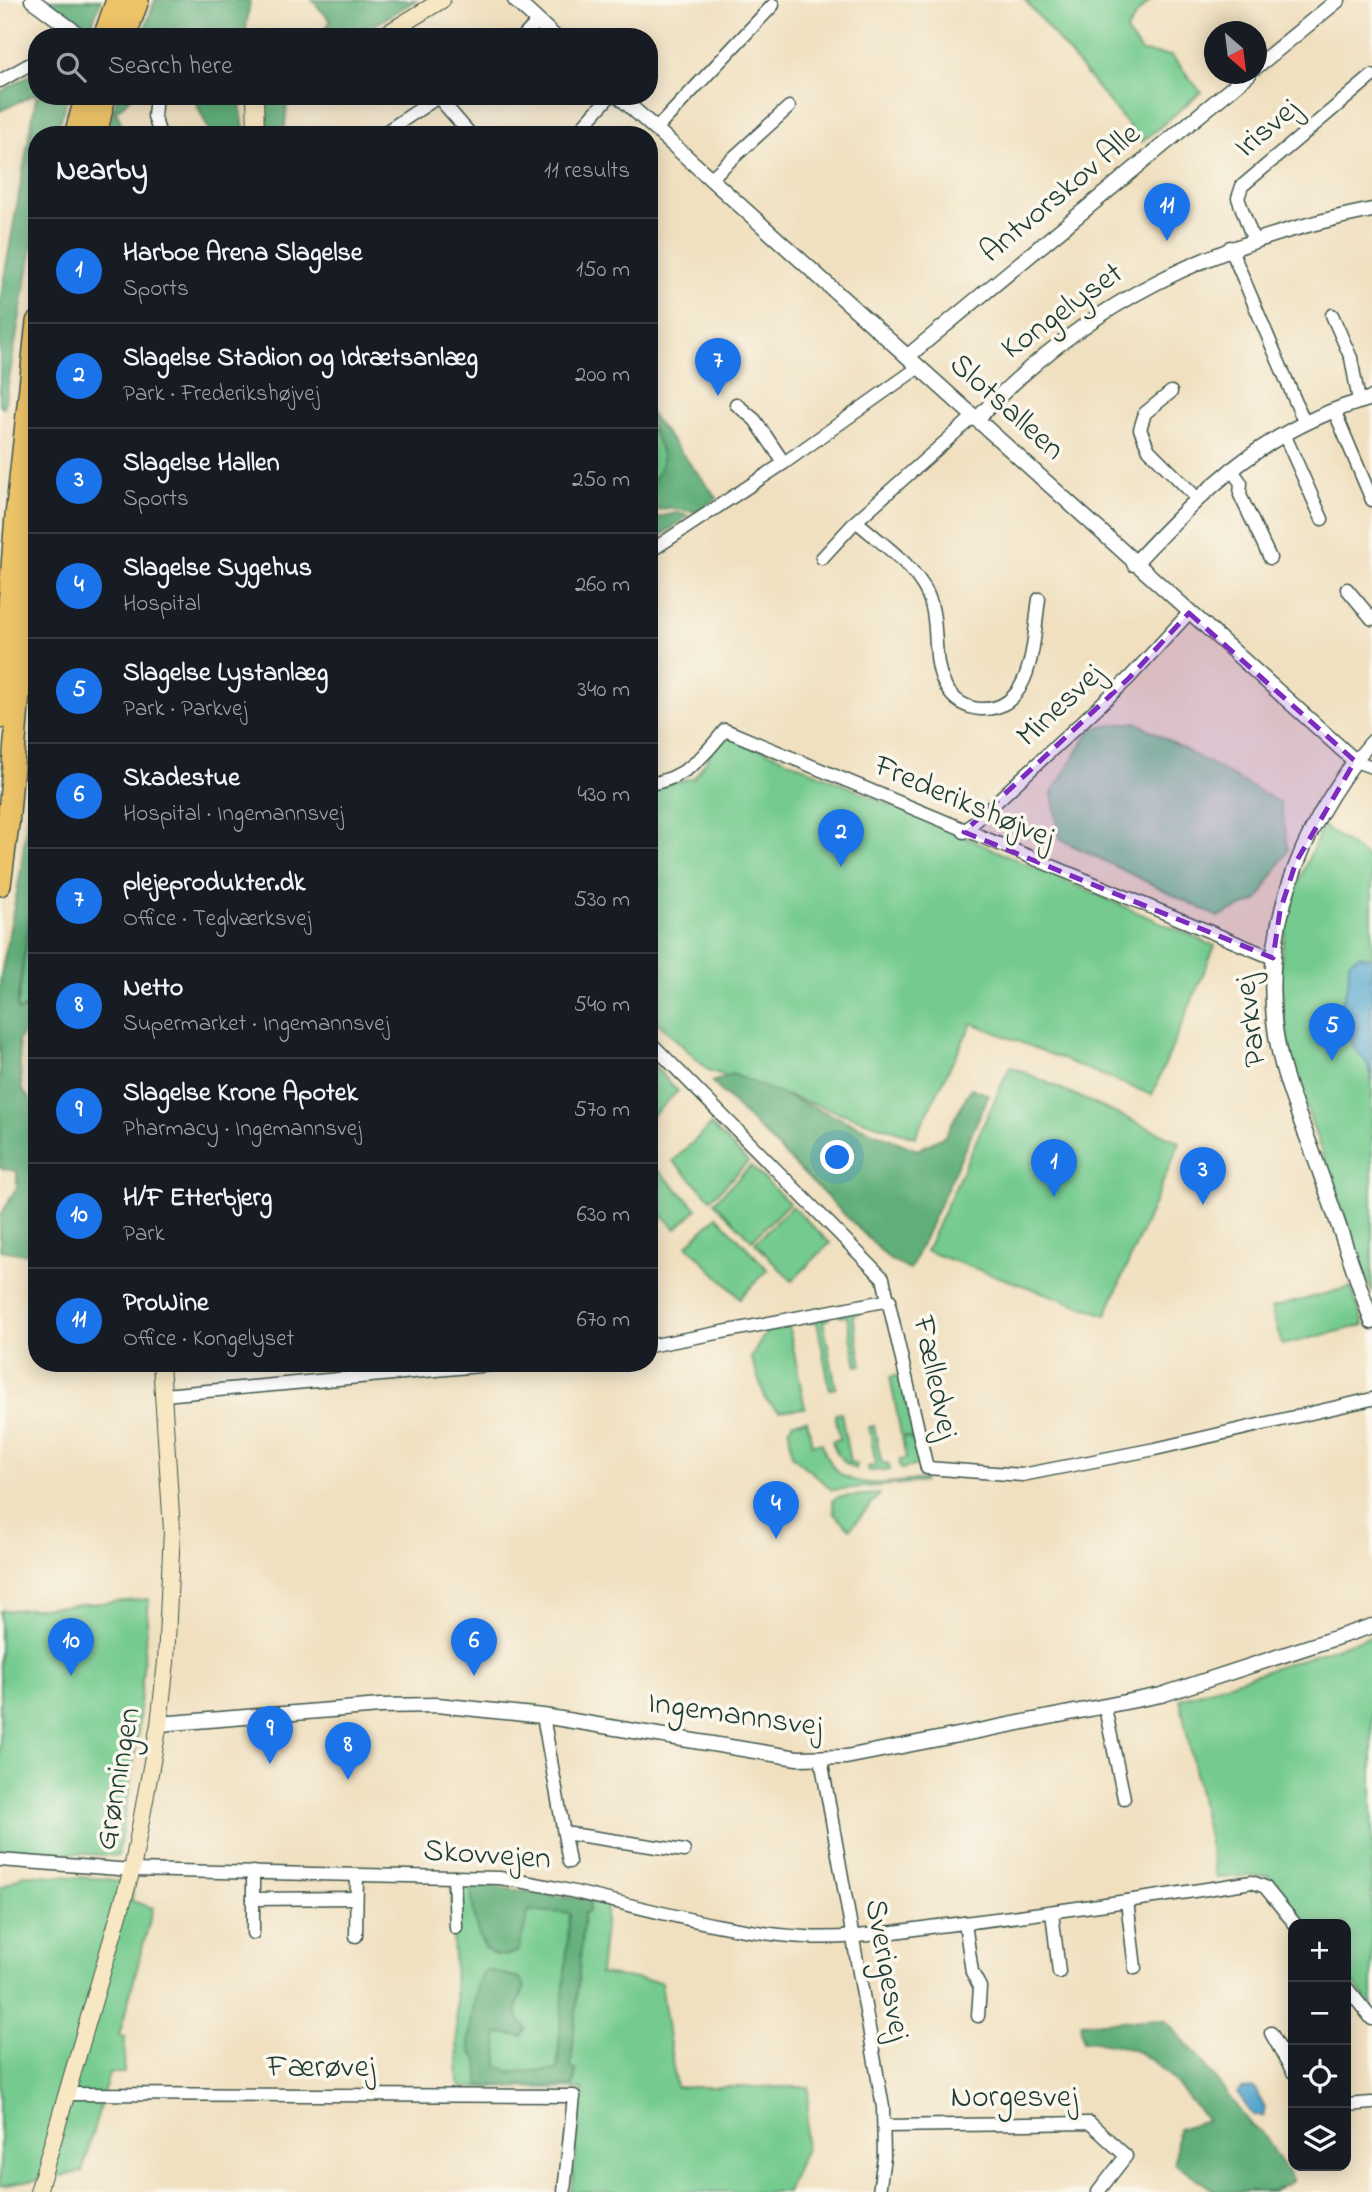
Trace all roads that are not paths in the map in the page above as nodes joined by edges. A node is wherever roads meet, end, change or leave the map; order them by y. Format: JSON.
{"nodes":[{"id":1,"x":32,"y":0,"type":"edge"},
{"id":2,"x":117,"y":0,"type":"edge"},
{"id":3,"x":138,"y":0,"type":"edge"},
{"id":4,"x":442,"y":0,"type":"edge"},
{"id":5,"x":515,"y":0,"type":"edge"},
{"id":6,"x":1338,"y":0,"type":"edge"},
{"id":7,"x":773,"y":5,"type":"dead end"},
{"id":8,"x":538,"y":21,"type":"junction"},
{"id":9,"x":66,"y":28,"type":"edge"},
{"id":10,"x":107,"y":28,"type":"edge"},
{"id":11,"x":128,"y":28,"type":"edge"},
{"id":12,"x":396,"y":28,"type":"edge"},
{"id":13,"x":531,"y":28,"type":"edge"},
{"id":14,"x":545,"y":28,"type":"edge"},
{"id":15,"x":1267,"y":58,"type":"edge"},
{"id":16,"x":28,"y":65,"type":"edge"},
{"id":17,"x":1372,"y":76,"type":"edge"},
{"id":18,"x":0,"y":81,"type":"edge"},
{"id":19,"x":1237,"y":84,"type":"edge"},
{"id":20,"x":83,"y":105,"type":"edge"},
{"id":21,"x":104,"y":105,"type":"edge"},
{"id":22,"x":155,"y":105,"type":"edge"},
{"id":23,"x":255,"y":105,"type":"edge"},
{"id":24,"x":426,"y":105,"type":"edge"},
{"id":25,"x":445,"y":105,"type":"edge"},
{"id":26,"x":602,"y":105,"type":"edge"},
{"id":27,"x":629,"y":105,"type":"edge"},
{"id":28,"x":789,"y":107,"type":"dead end"},
{"id":29,"x":78,"y":126,"type":"edge"},
{"id":30,"x":98,"y":126,"type":"edge"},
{"id":31,"x":157,"y":126,"type":"edge"},
{"id":32,"x":256,"y":126,"type":"edge"},
{"id":33,"x":394,"y":126,"type":"edge"},
{"id":34,"x":463,"y":126,"type":"edge"},
{"id":35,"x":583,"y":126,"type":"edge"},
{"id":36,"x":653,"y":126,"type":"edge"},
{"id":37,"x":658,"y":127,"type":"edge"},
{"id":38,"x":658,"y":131,"type":"edge"},
{"id":39,"x":710,"y":179,"type":"junction"},
{"id":40,"x":1372,"y":210,"type":"edge"},
{"id":41,"x":1253,"y":239,"type":"junction"},
{"id":42,"x":1230,"y":247,"type":"junction"},
{"id":43,"x":1332,"y":315,"type":"dead end"},
{"id":44,"x":908,"y":356,"type":"junction"},
{"id":45,"x":919,"y":367,"type":"junction"},
{"id":46,"x":1171,"y":392,"type":"dead end"},
{"id":47,"x":1365,"y":400,"type":"edge"},
{"id":48,"x":736,"y":404,"type":"dead end"},
{"id":49,"x":28,"y":405,"type":"edge"},
{"id":50,"x":1334,"y":411,"type":"junction"},
{"id":51,"x":975,"y":418,"type":"junction"},
{"id":52,"x":1305,"y":424,"type":"junction"},
{"id":53,"x":1284,"y":434,"type":"junction"},
{"id":54,"x":785,"y":463,"type":"junction"},
{"id":55,"x":1231,"y":468,"type":"junction"},
{"id":56,"x":1197,"y":498,"type":"junction"},
{"id":57,"x":1372,"y":500,"type":"edge"},
{"id":58,"x":1322,"y":519,"type":"dead end"},
{"id":59,"x":856,"y":522,"type":"junction"},
{"id":60,"x":658,"y":546,"type":"edge"},
{"id":61,"x":822,"y":558,"type":"dead end"},
{"id":62,"x":1270,"y":558,"type":"dead end"},
{"id":63,"x":1134,"y":564,"type":"junction"},
{"id":64,"x":28,"y":587,"type":"edge"},
{"id":65,"x":1347,"y":589,"type":"dead end"},
{"id":66,"x":1039,"y":599,"type":"dead end"},
{"id":67,"x":1189,"y":613,"type":"junction"},
{"id":68,"x":1372,"y":619,"type":"edge"},
{"id":69,"x":0,"y":718,"type":"edge"},
{"id":70,"x":1372,"y":741,"type":"edge"},
{"id":71,"x":1355,"y":761,"type":"junction"},
{"id":72,"x":1372,"y":767,"type":"edge"},
{"id":73,"x":658,"y":781,"type":"edge"},
{"id":74,"x":964,"y":832,"type":"junction"},
{"id":75,"x":0,"y":885,"type":"edge"},
{"id":76,"x":1273,"y":958,"type":"junction"},
{"id":77,"x":658,"y":1050,"type":"edge"},
{"id":78,"x":890,"y":1300,"type":"junction"},
{"id":79,"x":1372,"y":1322,"type":"edge"},
{"id":80,"x":658,"y":1344,"type":"edge"},
{"id":81,"x":162,"y":1372,"type":"edge"},
{"id":82,"x":414,"y":1372,"type":"edge"},
{"id":83,"x":164,"y":1395,"type":"junction"},
{"id":84,"x":1372,"y":1399,"type":"edge"},
{"id":85,"x":1372,"y":1626,"type":"edge"},
{"id":86,"x":1105,"y":1708,"type":"junction"},
{"id":87,"x":543,"y":1716,"type":"junction"},
{"id":88,"x":159,"y":1724,"type":"junction"},
{"id":89,"x":821,"y":1759,"type":"junction"},
{"id":90,"x":1124,"y":1798,"type":"dead end"},
{"id":91,"x":564,"y":1833,"type":"junction"},
{"id":92,"x":684,"y":1851,"type":"dead end"},
{"id":93,"x":0,"y":1860,"type":"edge"},
{"id":94,"x":569,"y":1862,"type":"dead end"},
{"id":95,"x":132,"y":1870,"type":"junction"},
{"id":96,"x":253,"y":1872,"type":"junction"},
{"id":97,"x":357,"y":1875,"type":"junction"},
{"id":98,"x":454,"y":1877,"type":"junction"},
{"id":99,"x":356,"y":1898,"type":"junction"},
{"id":100,"x":253,"y":1899,"type":"junction"},
{"id":101,"x":1127,"y":1901,"type":"junction"},
{"id":102,"x":1052,"y":1912,"type":"junction"},
{"id":103,"x":1291,"y":1919,"type":"edge"},
{"id":104,"x":965,"y":1923,"type":"junction"},
{"id":105,"x":456,"y":1927,"type":"dead end"},
{"id":106,"x":253,"y":1933,"type":"dead end"},
{"id":107,"x":356,"y":1936,"type":"dead end"},
{"id":108,"x":853,"y":1936,"type":"junction"},
{"id":109,"x":1135,"y":1968,"type":"dead end"},
{"id":110,"x":1059,"y":1972,"type":"dead end"},
{"id":111,"x":1351,"y":1993,"type":"edge"},
{"id":112,"x":978,"y":2015,"type":"dead end"},
{"id":113,"x":1372,"y":2019,"type":"edge"},
{"id":114,"x":1271,"y":2033,"type":"dead end"},
{"id":115,"x":1288,"y":2063,"type":"edge"},
{"id":116,"x":67,"y":2094,"type":"junction"},
{"id":117,"x":1372,"y":2103,"type":"edge"},
{"id":118,"x":1351,"y":2105,"type":"edge"},
{"id":119,"x":885,"y":2126,"type":"junction"},
{"id":120,"x":38,"y":2192,"type":"edge"},
{"id":121,"x":564,"y":2192,"type":"edge"},
{"id":122,"x":879,"y":2192,"type":"edge"},
{"id":123,"x":1098,"y":2192,"type":"edge"}],
"edges":[{"from":1,"to":9,"type":"street"},
{"from":2,"to":10,"type":"highway"},
{"from":3,"to":11,"type":"highway"},
{"from":4,"to":12,"type":"main road"},
{"from":5,"to":8,"type":"street"},
{"from":6,"to":15,"type":"street"},
{"from":7,"to":37,"type":"street"},
{"from":8,"to":13,"type":"street"},
{"from":8,"to":14,"type":"street"},
{"from":16,"to":18,"type":"street"},
{"from":17,"to":41,"type":"street","name":"Irisvej"},
{"from":19,"to":44,"type":"street","name":"Antvorskov Alle"},
{"from":20,"to":29,"type":"highway"},
{"from":21,"to":30,"type":"highway"},
{"from":22,"to":31,"type":"street"},
{"from":23,"to":32,"type":"main road"},
{"from":24,"to":33,"type":"street"},
{"from":25,"to":34,"type":"street"},
{"from":26,"to":35,"type":"street"},
{"from":27,"to":36,"type":"street","name":"Slotsalleen"},
{"from":28,"to":39,"type":"street"},
{"from":38,"to":39,"type":"street","name":"Slotsalleen"},
{"from":39,"to":44,"type":"street","name":"Slotsalleen"},
{"from":40,"to":41,"type":"street","name":"Kongelyset"},
{"from":41,"to":42,"type":"street","name":"Kongelyset"},
{"from":42,"to":51,"type":"street","name":"Kongelyset"},
{"from":42,"to":52,"type":"street"},
{"from":43,"to":47,"type":"street"},
{"from":44,"to":45,"type":"street","name":"Slotsalleen"},
{"from":45,"to":51,"type":"street","name":"Slotsalleen"},
{"from":45,"to":54,"type":"street"},
{"from":46,"to":56,"type":"street"},
{"from":47,"to":50,"type":"street"},
{"from":48,"to":54,"type":"street"},
{"from":49,"to":69,"type":"highway"},
{"from":50,"to":52,"type":"street"},
{"from":50,"to":57,"type":"street"},
{"from":51,"to":59,"type":"street"},
{"from":51,"to":63,"type":"street","name":"Slotsalleen"},
{"from":52,"to":53,"type":"street"},
{"from":53,"to":55,"type":"street"},
{"from":53,"to":58,"type":"street"},
{"from":54,"to":60,"type":"street"},
{"from":55,"to":56,"type":"street"},
{"from":55,"to":62,"type":"street"},
{"from":56,"to":63,"type":"street"},
{"from":59,"to":61,"type":"street"},
{"from":59,"to":66,"type":"street"},
{"from":63,"to":67,"type":"street","name":"Slotsalleen"},
{"from":64,"to":75,"type":"highway"},
{"from":65,"to":68,"type":"street"},
{"from":67,"to":71,"type":"street","name":"Slotsalleen"},
{"from":67,"to":74,"type":"street","name":"Minesvej"},
{"from":70,"to":71,"type":"street"},
{"from":71,"to":72,"type":"street"},
{"from":71,"to":76,"type":"street","name":"Parkvej"},
{"from":73,"to":74,"type":"street","name":"Frederikshøjvej"},
{"from":74,"to":76,"type":"street","name":"Frederikshøjvej"},
{"from":76,"to":79,"type":"street","name":"Parkvej"},
{"from":77,"to":78,"type":"street"},
{"from":78,"to":80,"type":"street","name":"Fælledvej"},
{"from":78,"to":84,"type":"street","name":"Fælledvej"},
{"from":81,"to":83,"type":"main road","name":"Grønningen"},
{"from":82,"to":83,"type":"street"},
{"from":83,"to":88,"type":"main road","name":"Grønningen"},
{"from":85,"to":86,"type":"street","name":"Ingemannsvej"},
{"from":86,"to":89,"type":"street","name":"Ingemannsvej"},
{"from":86,"to":90,"type":"street"},
{"from":87,"to":88,"type":"street","name":"Ingemannsvej"},
{"from":87,"to":89,"type":"street","name":"Ingemannsvej"},
{"from":87,"to":91,"type":"street"},
{"from":88,"to":95,"type":"main road","name":"Grønningen"},
{"from":89,"to":108,"type":"street","name":"Sverigesvej"},
{"from":91,"to":92,"type":"street"},
{"from":91,"to":94,"type":"street"},
{"from":93,"to":95,"type":"street","name":"Skovvejen"},
{"from":95,"to":96,"type":"street","name":"Skovvejen"},
{"from":95,"to":116,"type":"main road","name":"Grønningen"},
{"from":96,"to":97,"type":"street","name":"Skovvejen"},
{"from":96,"to":100,"type":"street"},
{"from":97,"to":98,"type":"street","name":"Skovvejen"},
{"from":97,"to":99,"type":"street"},
{"from":98,"to":105,"type":"street"},
{"from":98,"to":108,"type":"street","name":"Skovvejen"},
{"from":99,"to":100,"type":"street"},
{"from":99,"to":107,"type":"street"},
{"from":100,"to":106,"type":"street"},
{"from":101,"to":102,"type":"street","name":"Skovvejen"},
{"from":101,"to":103,"type":"street","name":"Skovvejen"},
{"from":101,"to":109,"type":"street"},
{"from":102,"to":104,"type":"street","name":"Skovvejen"},
{"from":102,"to":110,"type":"street"},
{"from":104,"to":108,"type":"street","name":"Skovvejen"},
{"from":104,"to":112,"type":"street"},
{"from":108,"to":119,"type":"street","name":"Sverigesvej"},
{"from":111,"to":113,"type":"street"},
{"from":114,"to":115,"type":"street"},
{"from":116,"to":120,"type":"main road","name":"Grønningen"},
{"from":116,"to":121,"type":"street","name":"Færøvej"},
{"from":117,"to":118,"type":"street"},
{"from":119,"to":122,"type":"street","name":"Sverigesvej"},
{"from":119,"to":123,"type":"street","name":"Norgesvej"}]}
